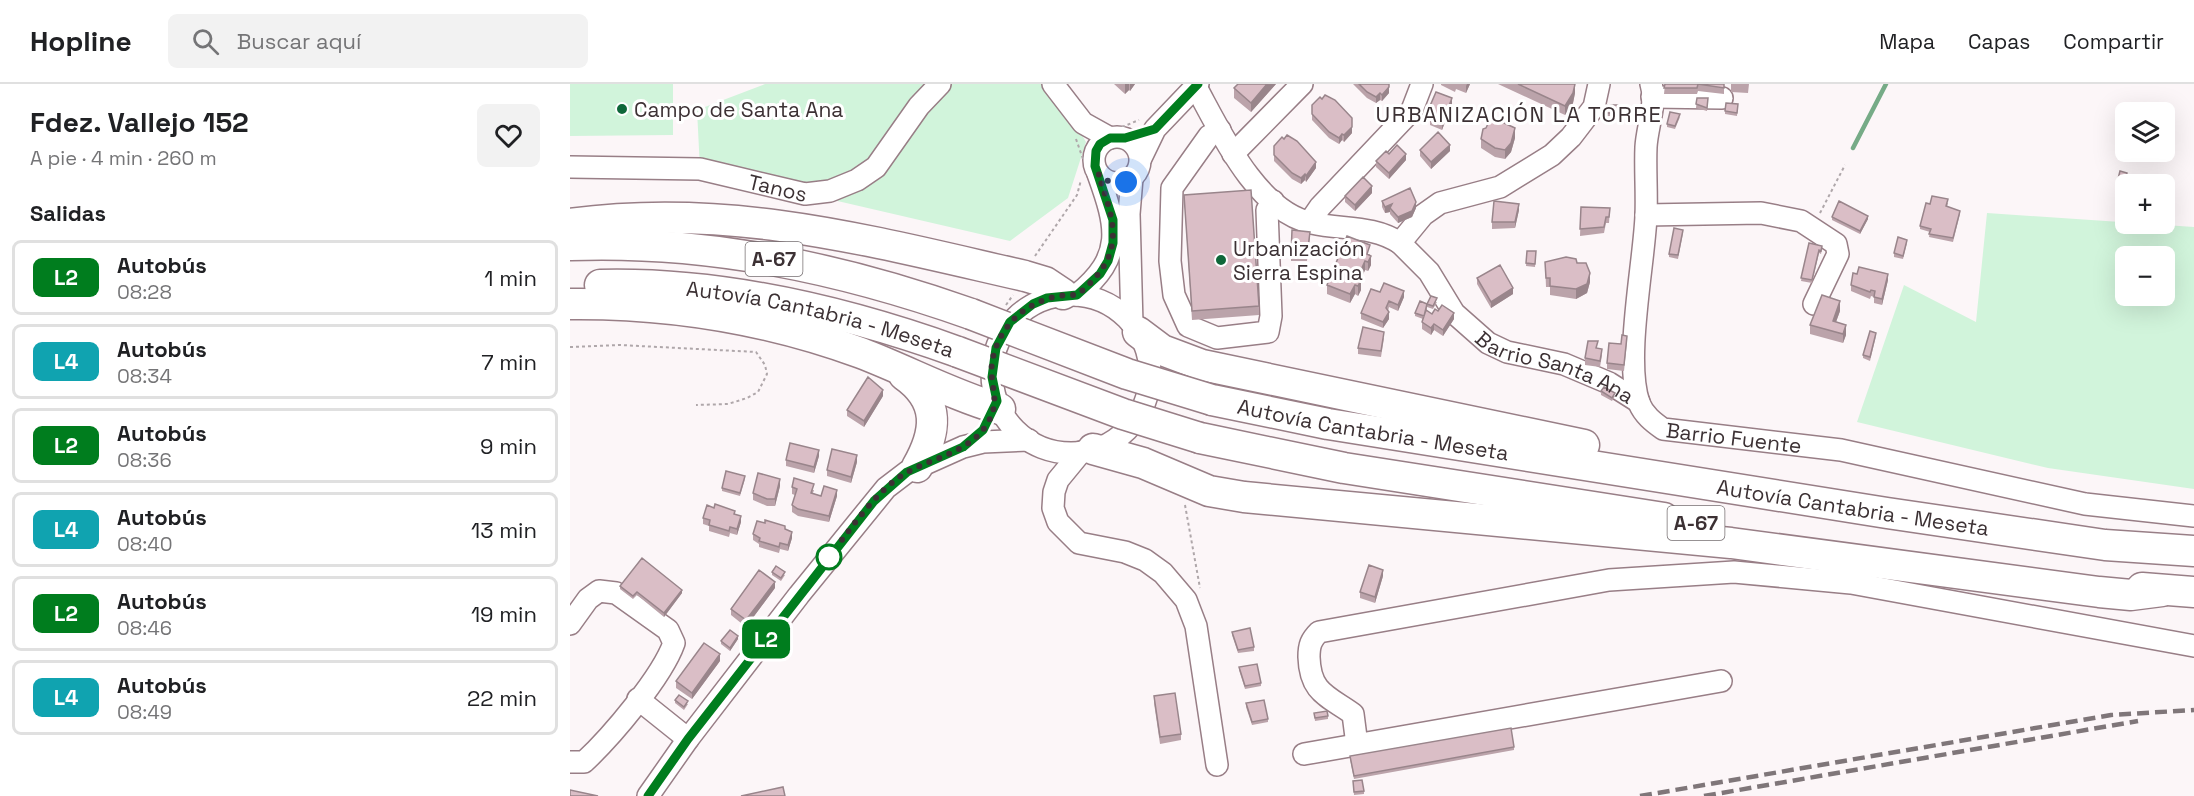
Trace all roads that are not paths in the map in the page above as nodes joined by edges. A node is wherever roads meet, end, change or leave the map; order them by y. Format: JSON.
{"nodes":[{"id":1,"x":940,"y":84,"type":"edge"},
{"id":2,"x":1053,"y":84,"type":"edge"},
{"id":3,"x":1302,"y":84,"type":"edge"},
{"id":4,"x":1422,"y":84,"type":"edge"},
{"id":5,"x":1599,"y":84,"type":"edge"},
{"id":6,"x":1197,"y":85,"type":"edge"},
{"id":7,"x":1651,"y":91,"type":"edge"},
{"id":8,"x":1722,"y":98,"type":"dead end"},
{"id":9,"x":1083,"y":123,"type":"junction"},
{"id":10,"x":1149,"y":123,"type":"junction"},
{"id":11,"x":1220,"y":130,"type":"junction"},
{"id":12,"x":1117,"y":135,"type":"junction"},
{"id":13,"x":1233,"y":154,"type":"junction"},
{"id":14,"x":1141,"y":158,"type":"junction"},
{"id":15,"x":1096,"y":166,"type":"junction"},
{"id":16,"x":570,"y":167,"type":"edge"},
{"id":17,"x":1132,"y":178,"type":"junction"},
{"id":18,"x":1273,"y":201,"type":"junction"},
{"id":19,"x":1646,"y":215,"type":"junction"},
{"id":20,"x":1309,"y":223,"type":"junction"},
{"id":21,"x":570,"y":224,"type":"edge"},
{"id":22,"x":1400,"y":243,"type":"junction"},
{"id":23,"x":570,"y":245,"type":"edge"},
{"id":24,"x":570,"y":285,"type":"edge"},
{"id":25,"x":1070,"y":295,"type":"junction"},
{"id":26,"x":570,"y":304,"type":"edge"},
{"id":27,"x":1814,"y":304,"type":"dead end"},
{"id":28,"x":1135,"y":328,"type":"junction"},
{"id":29,"x":884,"y":362,"type":"junction"},
{"id":30,"x":1639,"y":402,"type":"junction"},
{"id":31,"x":997,"y":406,"type":"junction"},
{"id":32,"x":1033,"y":442,"type":"junction"},
{"id":33,"x":963,"y":447,"type":"junction"},
{"id":34,"x":1087,"y":451,"type":"junction"},
{"id":35,"x":917,"y":467,"type":"junction"},
{"id":36,"x":1054,"y":492,"type":"junction"},
{"id":37,"x":2194,"y":516,"type":"edge"},
{"id":38,"x":1951,"y":522,"type":"junction"},
{"id":39,"x":2194,"y":551,"type":"edge"},
{"id":40,"x":2162,"y":591,"type":"junction"},
{"id":41,"x":2194,"y":592,"type":"edge"},
{"id":42,"x":570,"y":624,"type":"edge"},
{"id":43,"x":2194,"y":646,"type":"edge"},
{"id":44,"x":1721,"y":681,"type":"dead end"},
{"id":45,"x":638,"y":699,"type":"junction"},
{"id":46,"x":688,"y":739,"type":"junction"},
{"id":47,"x":1357,"y":745,"type":"junction"},
{"id":48,"x":1304,"y":754,"type":"dead end"},
{"id":49,"x":570,"y":762,"type":"edge"},
{"id":50,"x":1217,"y":765,"type":"dead end"},
{"id":51,"x":648,"y":796,"type":"edge"}],
"edges":[{"from":1,"to":16,"type":"street","name":"Tanos"},
{"from":2,"to":9,"type":"street"},
{"from":3,"to":13,"type":"street"},
{"from":4,"to":20,"type":"street"},
{"from":5,"to":22,"type":"street"},
{"from":6,"to":10,"type":"street"},
{"from":6,"to":11,"type":"street","name":"Barrio Santa Ana"},
{"from":7,"to":8,"type":"street"},
{"from":7,"to":19,"type":"street","name":"Barrio Santa Ana"},
{"from":9,"to":12,"type":"street"},
{"from":9,"to":15,"type":"street"},
{"from":10,"to":12,"type":"street"},
{"from":10,"to":14,"type":"street"},
{"from":11,"to":13,"type":"street","name":"Barrio Santa Ana"},
{"from":11,"to":18,"type":"street"},
{"from":12,"to":14,"type":"street"},
{"from":12,"to":15,"type":"street"},
{"from":13,"to":18,"type":"street","name":"Barrio Santa Ana"},
{"from":14,"to":17,"type":"street"},
{"from":15,"to":17,"type":"street"},
{"from":15,"to":25,"type":"street"},
{"from":17,"to":28,"type":"street"},
{"from":18,"to":20,"type":"street","name":"Barrio Santa Ana"},
{"from":19,"to":27,"type":"street"},
{"from":19,"to":30,"type":"street","name":"Barrio Santa Ana"},
{"from":20,"to":22,"type":"street","name":"Barrio Santa Ana"},
{"from":21,"to":25,"type":"highway"},
{"from":22,"to":30,"type":"street","name":"Barrio Santa Ana"},
{"from":23,"to":38,"type":"highway","name":"Autovía Cantabria - Meseta","number":"A-67","bridge":true},
{"from":24,"to":40,"type":"highway","name":"Autovía Cantabria - Meseta","number":"A-67","bridge":true},
{"from":25,"to":28,"type":"street"},
{"from":25,"to":31,"type":"street"},
{"from":26,"to":29,"type":"highway"},
{"from":28,"to":34,"type":"street"},
{"from":28,"to":38,"type":"highway"},
{"from":29,"to":31,"type":"highway"},
{"from":29,"to":35,"type":"highway"},
{"from":30,"to":37,"type":"street","name":"Barrio Fuente"},
{"from":31,"to":32,"type":"street"},
{"from":31,"to":33,"type":"street"},
{"from":32,"to":33,"type":"street"},
{"from":32,"to":34,"type":"street"},
{"from":32,"to":36,"type":"street"},
{"from":33,"to":35,"type":"street"},
{"from":34,"to":36,"type":"street"},
{"from":34,"to":40,"type":"highway"},
{"from":35,"to":46,"type":"street"},
{"from":36,"to":50,"type":"street"},
{"from":38,"to":39,"type":"highway","name":"Autovía Cantabria - Meseta","number":"A-67"},
{"from":40,"to":41,"type":"highway","name":"Autovía Cantabria - Meseta","number":"A-67"},
{"from":42,"to":45,"type":"street"},
{"from":43,"to":47,"type":"street"},
{"from":44,"to":47,"type":"street"},
{"from":45,"to":46,"type":"street"},
{"from":45,"to":49,"type":"street"},
{"from":46,"to":51,"type":"street"},
{"from":47,"to":48,"type":"street"}]}
